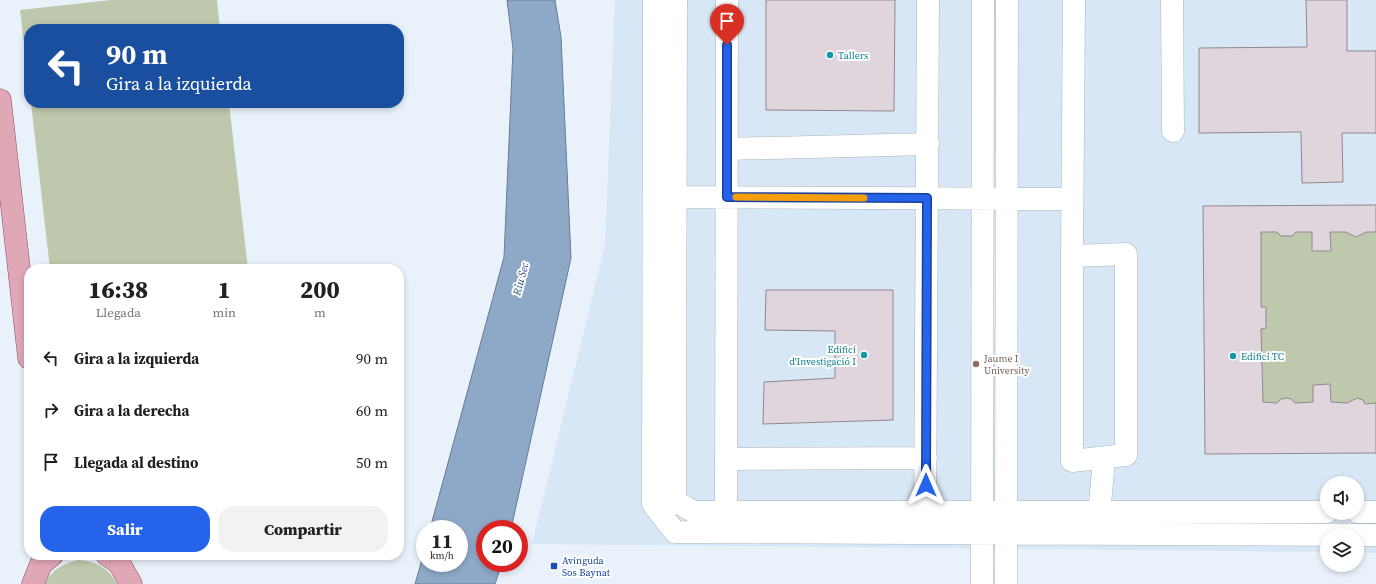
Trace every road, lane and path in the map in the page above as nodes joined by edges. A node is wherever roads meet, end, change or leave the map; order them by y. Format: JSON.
{"nodes":[{"id":1,"x":654,"y":0,"type":"edge"},
{"id":2,"x":676,"y":0,"type":"edge"},
{"id":3,"x":727,"y":0,"type":"edge"},
{"id":4,"x":928,"y":0,"type":"edge"},
{"id":5,"x":983,"y":0,"type":"edge"},
{"id":6,"x":1007,"y":0,"type":"edge"},
{"id":7,"x":1074,"y":0,"type":"edge"},
{"id":8,"x":1172,"y":0,"type":"edge"},
{"id":9,"x":0,"y":100,"type":"edge"},
{"id":10,"x":1173,"y":131,"type":"dead end"},
{"id":11,"x":928,"y":144,"type":"junction"},
{"id":12,"x":727,"y":149,"type":"junction"},
{"id":13,"x":654,"y":197,"type":"junction"},
{"id":14,"x":675,"y":197,"type":"junction"},
{"id":15,"x":727,"y":197,"type":"junction"},
{"id":16,"x":927,"y":198,"type":"junction"},
{"id":17,"x":983,"y":198,"type":"junction"},
{"id":18,"x":1006,"y":198,"type":"junction"},
{"id":19,"x":1071,"y":198,"type":"junction"},
{"id":20,"x":1072,"y":256,"type":"junction"},
{"id":21,"x":24,"y":314,"type":"edge"},
{"id":22,"x":926,"y":458,"type":"junction"},
{"id":23,"x":726,"y":459,"type":"junction"},
{"id":24,"x":1104,"y":459,"type":"junction"},
{"id":25,"x":982,"y":512,"type":"junction"},
{"id":26,"x":1006,"y":512,"type":"junction"},
{"id":27,"x":1100,"y":512,"type":"junction"},
{"id":28,"x":1320,"y":512,"type":"edge"},
{"id":29,"x":1364,"y":512,"type":"edge"},
{"id":30,"x":1376,"y":512,"type":"edge"},
{"id":31,"x":726,"y":522,"type":"junction"},
{"id":32,"x":925,"y":523,"type":"junction"},
{"id":33,"x":982,"y":534,"type":"junction"},
{"id":34,"x":1006,"y":534,"type":"junction"},
{"id":35,"x":1098,"y":534,"type":"junction"},
{"id":36,"x":1376,"y":535,"type":"edge"},
{"id":37,"x":44,"y":560,"type":"edge"},
{"id":38,"x":114,"y":560,"type":"edge"},
{"id":39,"x":33,"y":584,"type":"edge"},
{"id":40,"x":131,"y":584,"type":"edge"},
{"id":41,"x":982,"y":584,"type":"edge"},
{"id":42,"x":1006,"y":584,"type":"edge"}],
"edges":[{"from":1,"to":13,"type":"street"},
{"from":2,"to":14,"type":"street"},
{"from":3,"to":12,"type":"street"},
{"from":4,"to":11,"type":"street"},
{"from":5,"to":17,"type":"street"},
{"from":6,"to":18,"type":"street"},
{"from":7,"to":19,"type":"street"},
{"from":8,"to":10,"type":"street"},
{"from":9,"to":21,"type":"main road"},
{"from":11,"to":12,"type":"street"},
{"from":11,"to":16,"type":"street"},
{"from":12,"to":15,"type":"street"},
{"from":13,"to":14,"type":"street"},
{"from":13,"to":31,"type":"street"},
{"from":14,"to":15,"type":"street"},
{"from":14,"to":31,"type":"street"},
{"from":15,"to":16,"type":"street"},
{"from":15,"to":23,"type":"street"},
{"from":16,"to":17,"type":"street"},
{"from":16,"to":22,"type":"street"},
{"from":17,"to":18,"type":"street"},
{"from":17,"to":25,"type":"street"},
{"from":18,"to":19,"type":"street"},
{"from":18,"to":26,"type":"street"},
{"from":19,"to":20,"type":"street"},
{"from":20,"to":24,"type":"street"},
{"from":20,"to":24,"type":"street"},
{"from":22,"to":23,"type":"street"},
{"from":22,"to":32,"type":"street"},
{"from":23,"to":31,"type":"street"},
{"from":24,"to":27,"type":"street"},
{"from":25,"to":26,"type":"street"},
{"from":25,"to":32,"type":"street"},
{"from":25,"to":33,"type":"street"},
{"from":26,"to":27,"type":"street"},
{"from":26,"to":34,"type":"street"},
{"from":27,"to":28,"type":"street"},
{"from":27,"to":35,"type":"street"},
{"from":29,"to":30,"type":"street"},
{"from":31,"to":32,"type":"street"},
{"from":32,"to":33,"type":"street"},
{"from":33,"to":34,"type":"street"},
{"from":33,"to":41,"type":"street"},
{"from":34,"to":35,"type":"street"},
{"from":34,"to":42,"type":"street"},
{"from":35,"to":36,"type":"street"},
{"from":37,"to":39,"type":"main road"},
{"from":38,"to":40,"type":"main road"}]}
